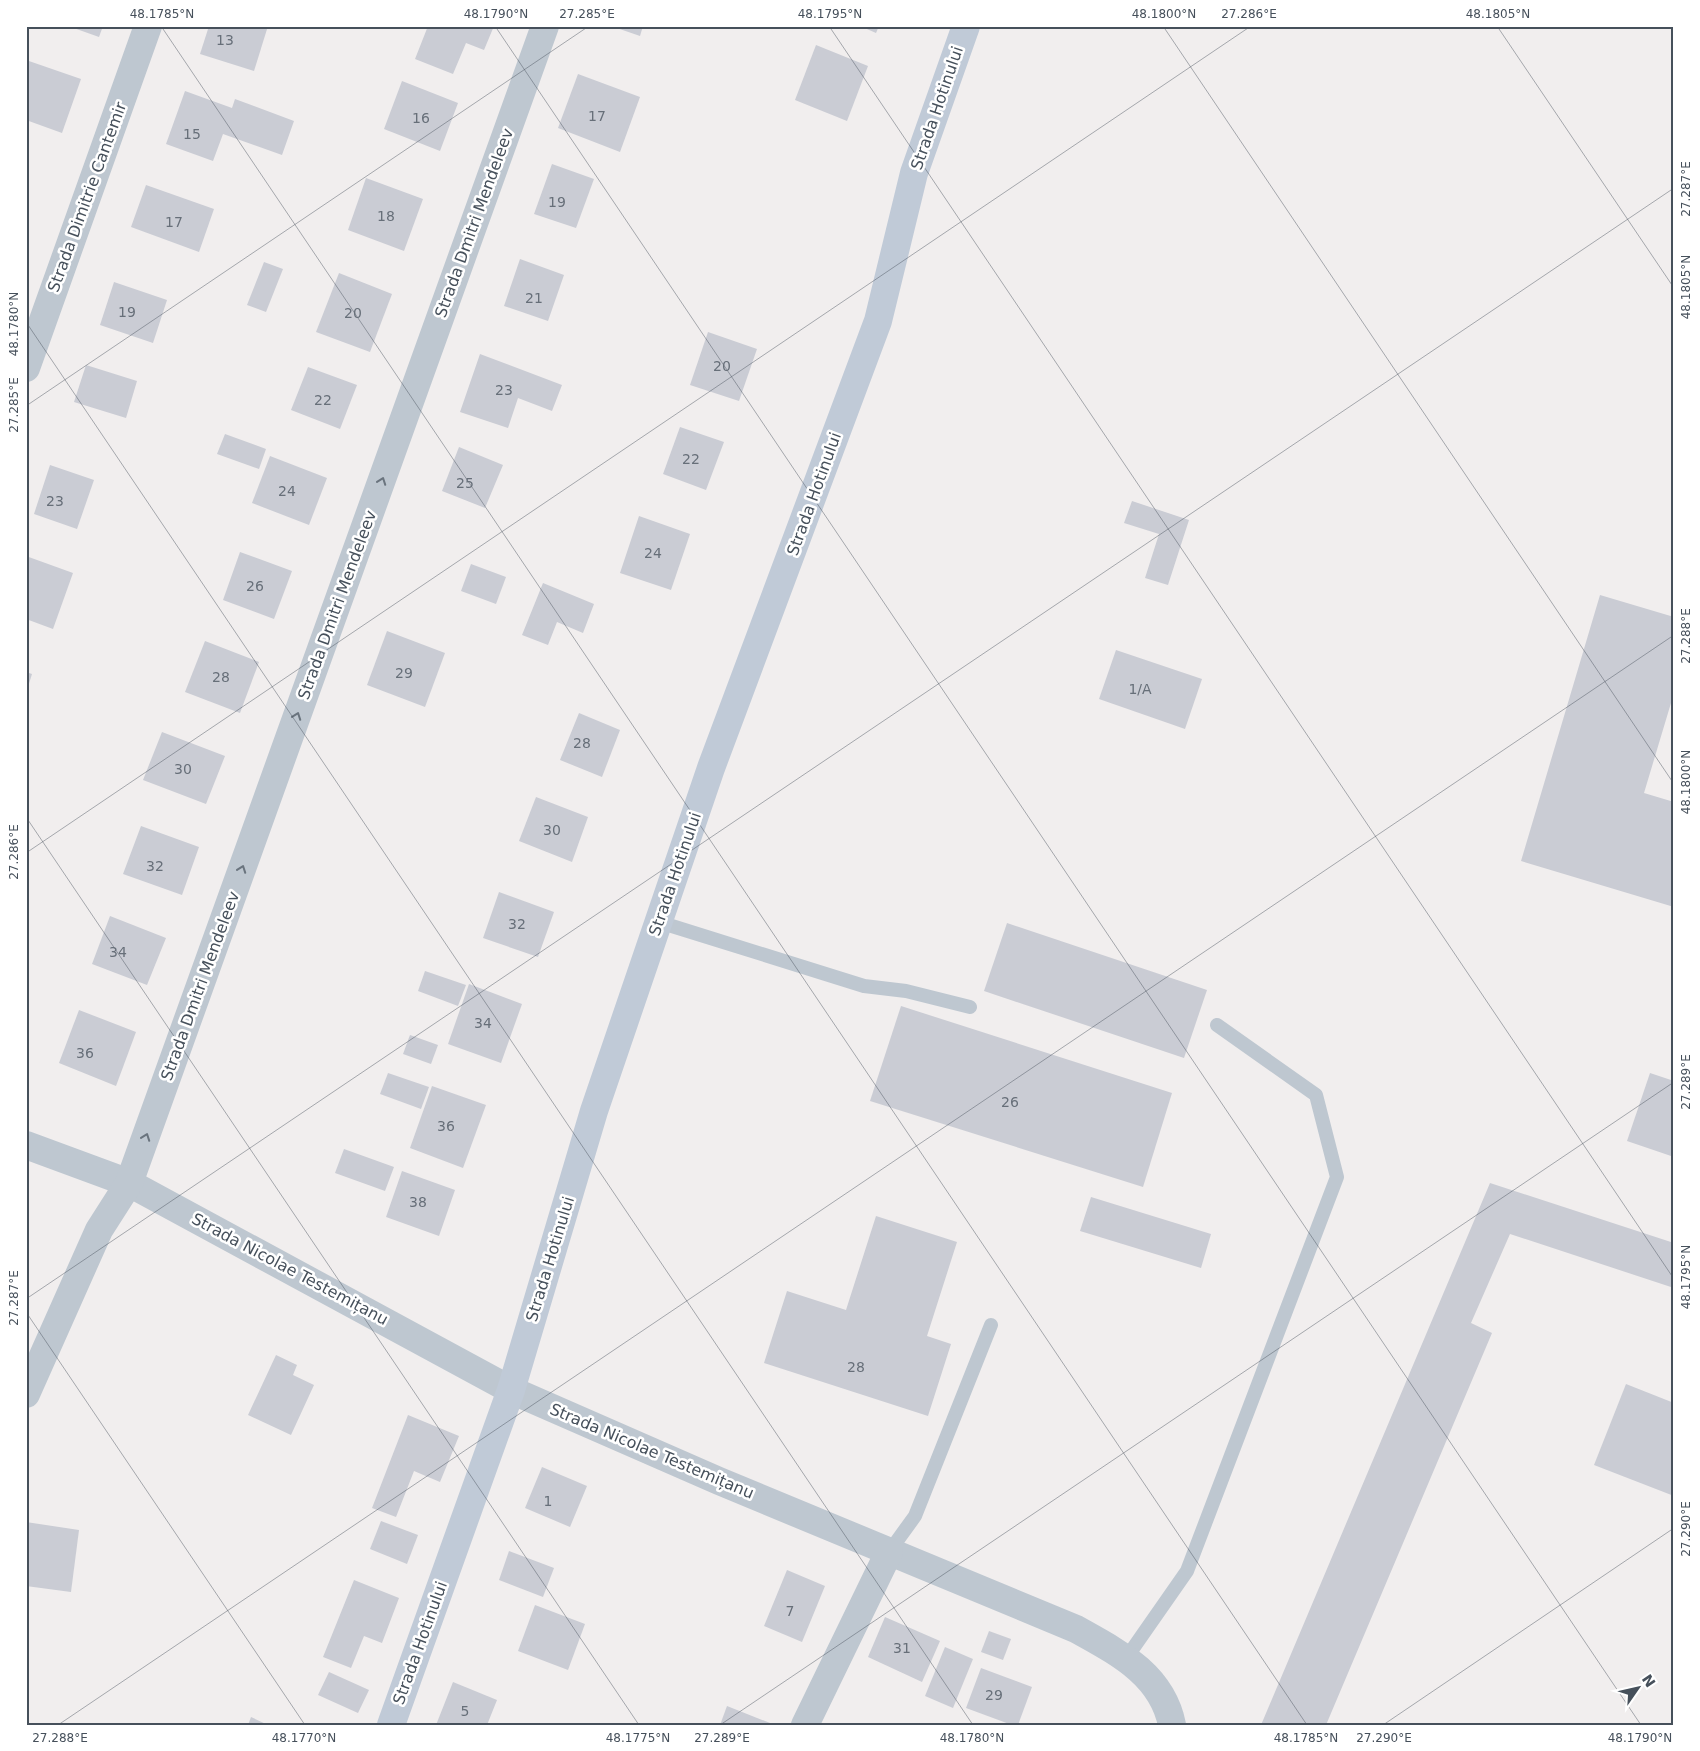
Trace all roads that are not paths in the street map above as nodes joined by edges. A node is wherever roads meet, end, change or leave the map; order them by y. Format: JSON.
{"nodes":[{"id":1,"x":148,"y":26,"type":"edge"},
{"id":2,"x":545,"y":26,"type":"edge"},
{"id":3,"x":966,"y":26,"type":"edge"},
{"id":4,"x":26,"y":368,"type":"edge"},
{"id":5,"x":659,"y":922,"type":"junction"},
{"id":6,"x":970,"y":1007,"type":"dead end"},
{"id":7,"x":1217,"y":1025,"type":"dead end"},
{"id":8,"x":26,"y":1144,"type":"edge"},
{"id":9,"x":129,"y":1183,"type":"junction"},
{"id":10,"x":991,"y":1325,"type":"dead end"},
{"id":11,"x":511,"y":1390,"type":"junction"},
{"id":12,"x":26,"y":1394,"type":"edge"},
{"id":13,"x":889,"y":1552,"type":"junction"},
{"id":14,"x":1127,"y":1657,"type":"junction"},
{"id":15,"x":1171,"y":1718,"type":"edge"},
{"id":16,"x":391,"y":1725,"type":"edge"},
{"id":17,"x":805,"y":1725,"type":"edge"}],
"edges":[{"from":1,"to":4,"type":"street","name":"Strada Dimitrie Cantemir"},
{"from":9,"to":2,"type":"street","name":"Strada Dmitri Mendeleev","one_way":true},
{"from":3,"to":5,"type":"street","name":"Strada Hotinului"},
{"from":5,"to":6,"type":"lane"},
{"from":5,"to":11,"type":"street","name":"Strada Hotinului"},
{"from":7,"to":14,"type":"lane"},
{"from":8,"to":9,"type":"street","name":"Strada Nicolae Testemițanu"},
{"from":9,"to":11,"type":"street","name":"Strada Nicolae Testemițanu"},
{"from":9,"to":12,"type":"street"},
{"from":10,"to":13,"type":"lane"},
{"from":11,"to":13,"type":"street","name":"Strada Nicolae Testemițanu"},
{"from":11,"to":16,"type":"street","name":"Strada Hotinului"},
{"from":13,"to":14,"type":"street","name":"Strada Nicolae Testemițanu"},
{"from":13,"to":17,"type":"street"},
{"from":14,"to":15,"type":"street","name":"Strada Nicolae Testemițanu"}]}
